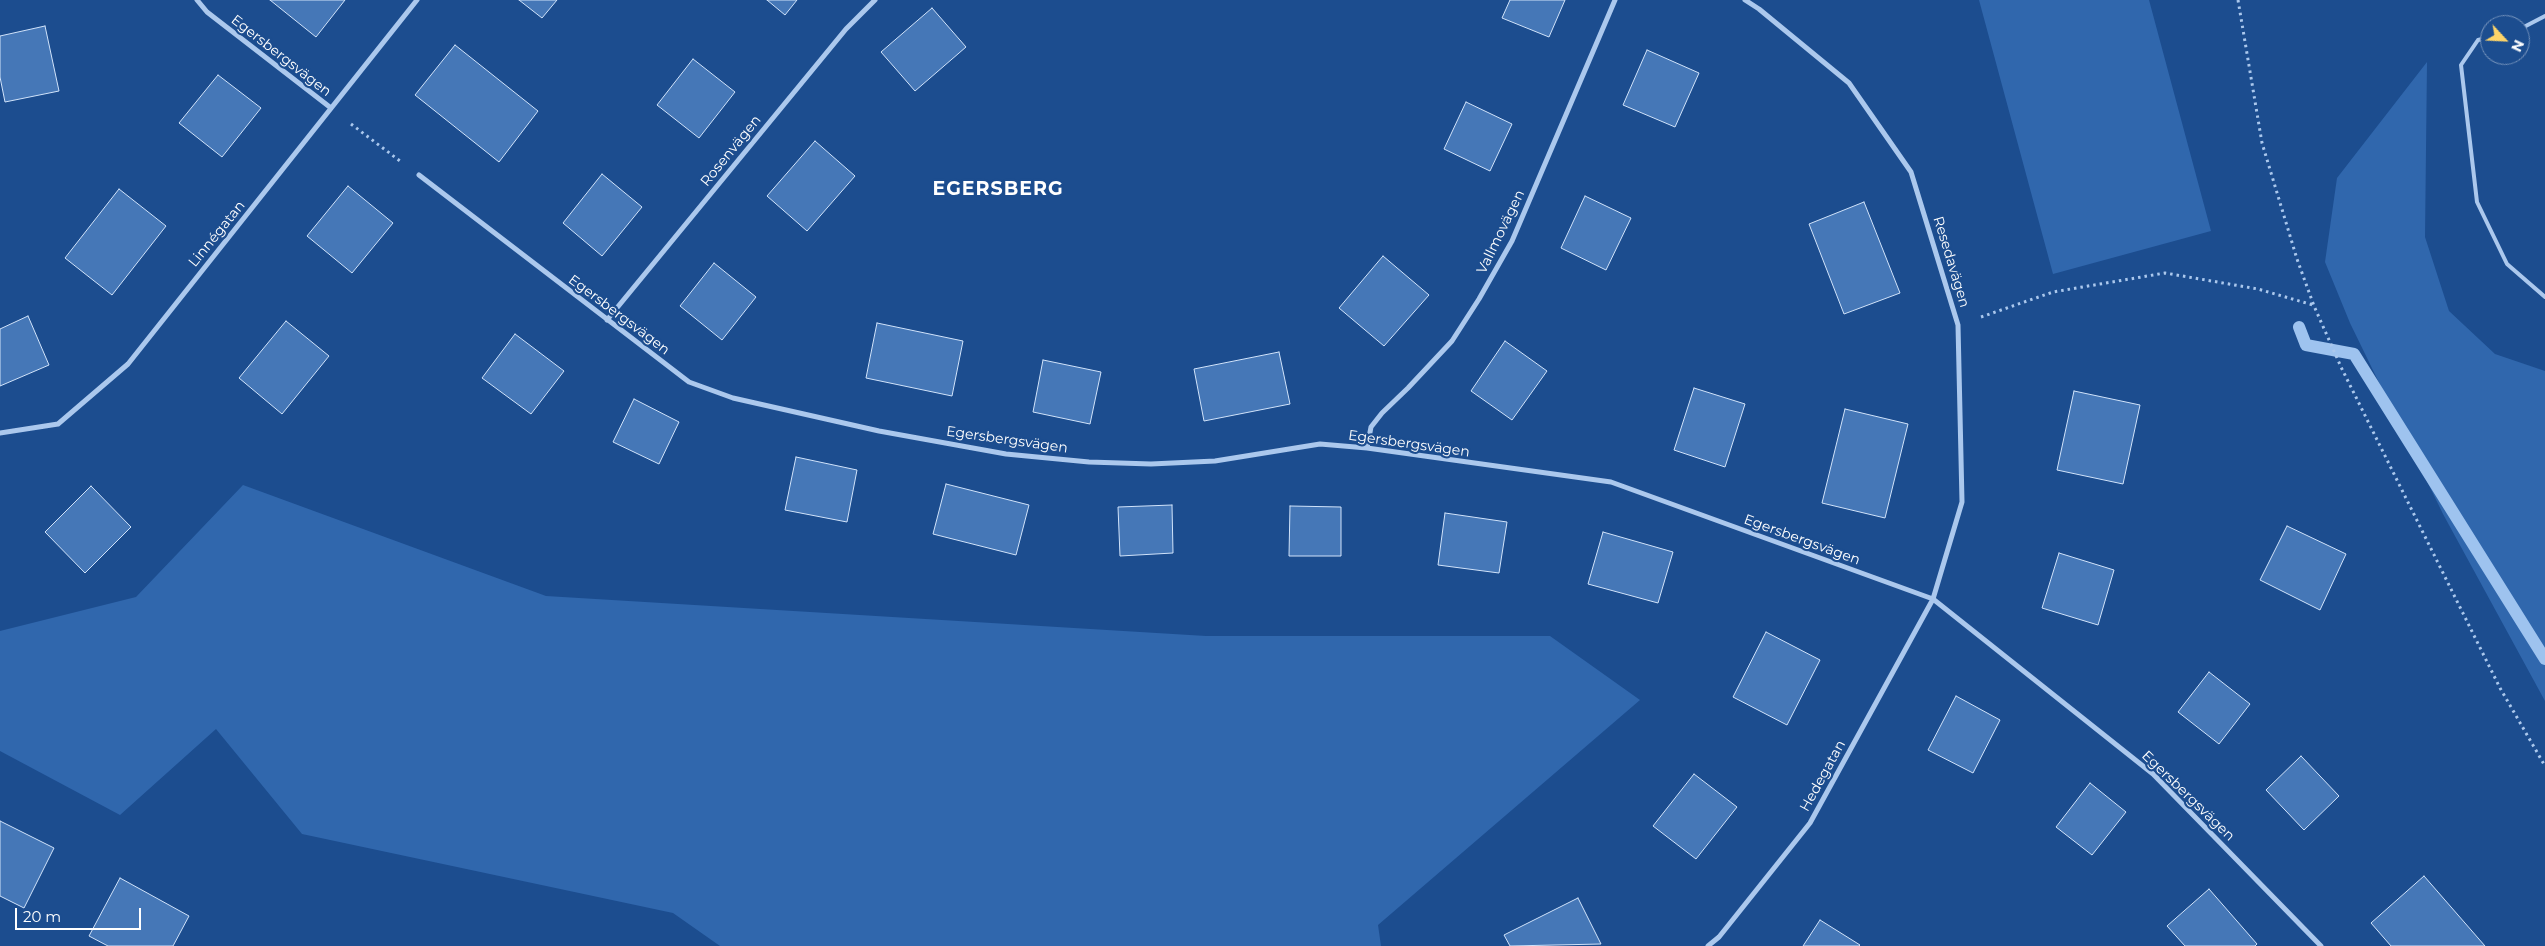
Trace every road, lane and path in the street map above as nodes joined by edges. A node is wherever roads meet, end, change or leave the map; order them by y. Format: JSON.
{"nodes":[{"id":1,"x":197,"y":0,"type":"edge"},
{"id":2,"x":417,"y":0,"type":"edge"},
{"id":3,"x":875,"y":0,"type":"edge"},
{"id":4,"x":1615,"y":0,"type":"edge"},
{"id":5,"x":1745,"y":0,"type":"edge"},
{"id":6,"x":2238,"y":0,"type":"edge"},
{"id":7,"x":2545,"y":16,"type":"edge"},
{"id":8,"x":2530,"y":24,"type":"edge"},
{"id":9,"x":2480,"y":40,"type":"edge"},
{"id":10,"x":331,"y":108,"type":"junction"},
{"id":11,"x":419,"y":175,"type":"joint"},
{"id":12,"x":2545,"y":297,"type":"edge"},
{"id":13,"x":2314,"y":306,"type":"junction"},
{"id":14,"x":607,"y":320,"type":"junction"},
{"id":15,"x":1958,"y":325,"type":"junction"},
{"id":16,"x":0,"y":433,"type":"edge"},
{"id":17,"x":1367,"y":448,"type":"junction"},
{"id":18,"x":1933,"y":599,"type":"junction"},
{"id":19,"x":2545,"y":766,"type":"edge"},
{"id":20,"x":1708,"y":946,"type":"edge"},
{"id":21,"x":2321,"y":946,"type":"edge"}],
"edges":[{"from":1,"to":10,"type":"street","name":"Egersbergsvägen"},
{"from":2,"to":10,"type":"street","name":"Linnégatan"},
{"from":3,"to":14,"type":"street","name":"Rosenvägen"},
{"from":4,"to":17,"type":"street","name":"Vallmovägen"},
{"from":5,"to":15,"type":"street","name":"Resedavägen"},
{"from":6,"to":13,"type":"path"},
{"from":7,"to":8,"type":"lane"},
{"from":9,"to":12,"type":"lane"},
{"from":10,"to":11,"type":"path"},
{"from":10,"to":16,"type":"street","name":"Linnégatan"},
{"from":11,"to":14,"type":"street","name":"Egersbergsvägen"},
{"from":13,"to":15,"type":"path"},
{"from":13,"to":19,"type":"path"},
{"from":14,"to":17,"type":"street","name":"Egersbergsvägen"},
{"from":15,"to":18,"type":"street","name":"Resedavägen"},
{"from":17,"to":18,"type":"street","name":"Egersbergsvägen"},
{"from":18,"to":20,"type":"street","name":"Hedegatan"},
{"from":18,"to":21,"type":"street","name":"Egersbergsvägen"}]}
